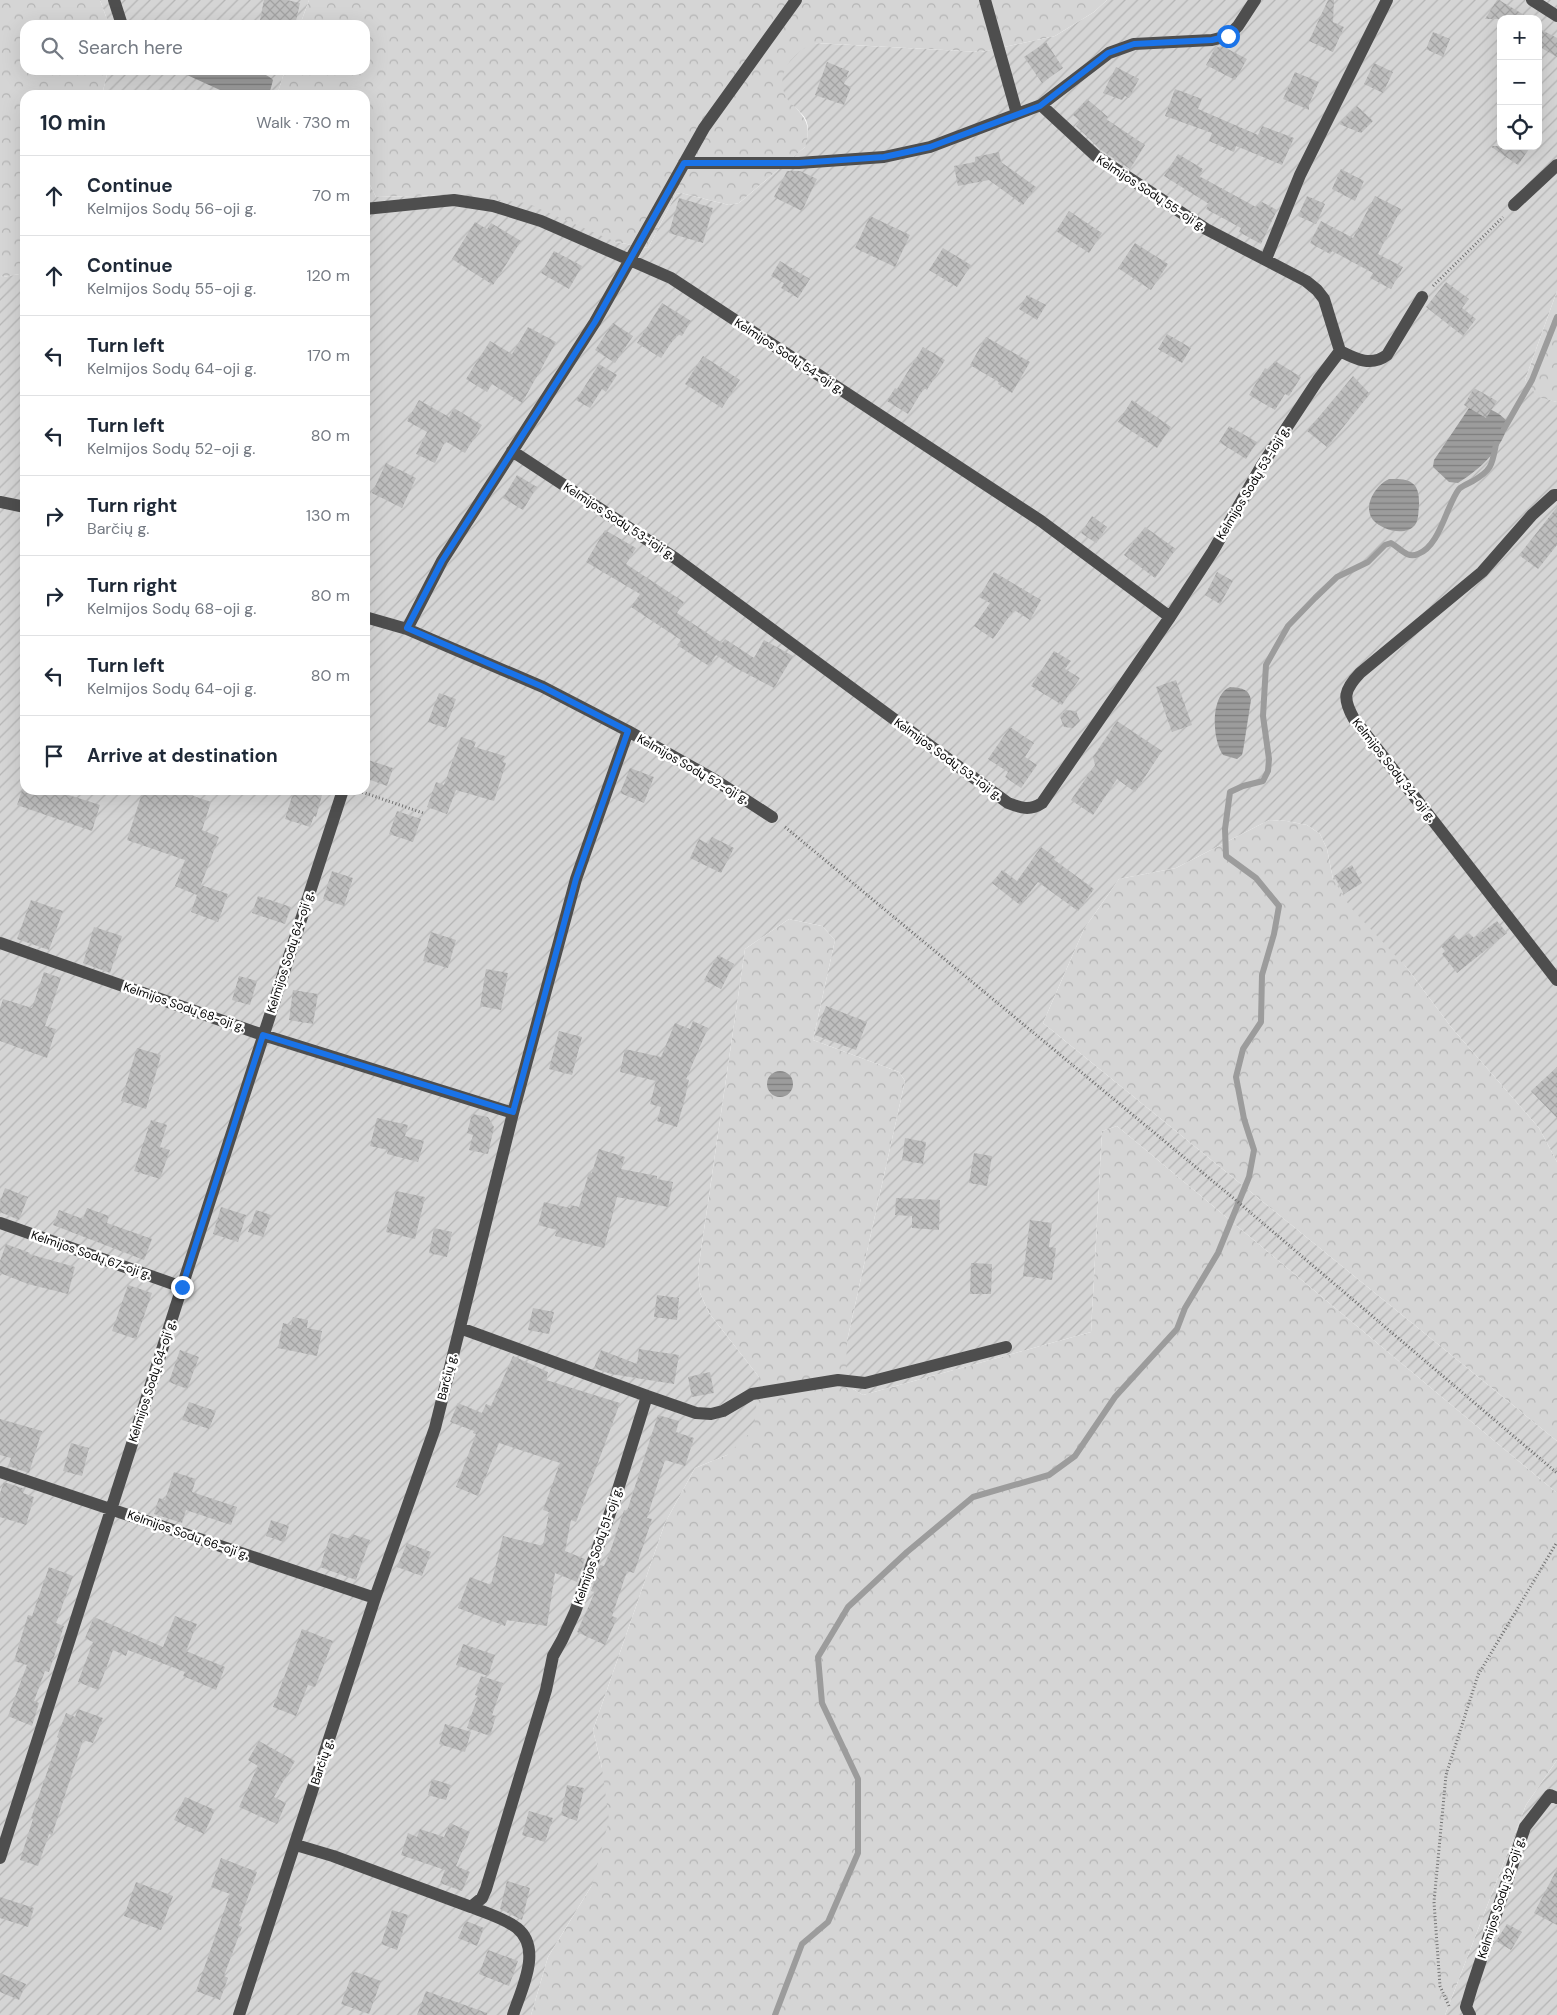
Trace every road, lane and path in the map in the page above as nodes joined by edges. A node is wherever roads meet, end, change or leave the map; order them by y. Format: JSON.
{"nodes":[{"id":1,"x":114,"y":0,"type":"edge"},
{"id":2,"x":796,"y":0,"type":"edge"},
{"id":3,"x":985,"y":0,"type":"edge"},
{"id":4,"x":1255,"y":0,"type":"edge"},
{"id":5,"x":1387,"y":0,"type":"edge"},
{"id":6,"x":1532,"y":0,"type":"edge"},
{"id":7,"x":1557,"y":16,"type":"edge"},
{"id":8,"x":120,"y":20,"type":"edge"},
{"id":9,"x":1040,"y":106,"type":"junction"},
{"id":10,"x":1017,"y":114,"type":"junction"},
{"id":11,"x":684,"y":163,"type":"junction"},
{"id":12,"x":1557,"y":165,"type":"edge"},
{"id":13,"x":1514,"y":206,"type":"joint"},
{"id":14,"x":370,"y":208,"type":"edge"},
{"id":15,"x":1266,"y":259,"type":"junction"},
{"id":16,"x":631,"y":260,"type":"junction"},
{"id":17,"x":1422,"y":297,"type":"joint"},
{"id":18,"x":1340,"y":351,"type":"junction"},
{"id":19,"x":512,"y":451,"type":"junction"},
{"id":20,"x":1557,"y":495,"type":"edge"},
{"id":21,"x":0,"y":502,"type":"edge"},
{"id":22,"x":20,"y":506,"type":"edge"},
{"id":23,"x":1170,"y":617,"type":"junction"},
{"id":24,"x":370,"y":618,"type":"edge"},
{"id":25,"x":407,"y":628,"type":"junction"},
{"id":26,"x":628,"y":731,"type":"junction"},
{"id":27,"x":341,"y":795,"type":"edge"},
{"id":28,"x":370,"y":795,"type":"edge"},
{"id":29,"x":422,"y":812,"type":"dead end"},
{"id":30,"x":772,"y":816,"type":"joint"},
{"id":31,"x":0,"y":943,"type":"edge"},
{"id":32,"x":1557,"y":980,"type":"edge"},
{"id":33,"x":263,"y":1035,"type":"junction"},
{"id":34,"x":513,"y":1112,"type":"junction"},
{"id":35,"x":0,"y":1223,"type":"edge"},
{"id":36,"x":182,"y":1287,"type":"junction"},
{"id":37,"x":460,"y":1328,"type":"junction"},
{"id":38,"x":1006,"y":1348,"type":"dead end"},
{"id":39,"x":646,"y":1396,"type":"junction"},
{"id":40,"x":0,"y":1472,"type":"edge"},
{"id":41,"x":1557,"y":1473,"type":"edge"},
{"id":42,"x":111,"y":1509,"type":"junction"},
{"id":43,"x":1557,"y":1542,"type":"edge"},
{"id":44,"x":375,"y":1598,"type":"junction"},
{"id":45,"x":1555,"y":1793,"type":"edge"},
{"id":46,"x":296,"y":1845,"type":"junction"},
{"id":47,"x":0,"y":1858,"type":"edge"},
{"id":48,"x":471,"y":1907,"type":"junction"},
{"id":49,"x":1452,"y":2013,"type":"dead end"},
{"id":50,"x":239,"y":2015,"type":"edge"},
{"id":51,"x":513,"y":2015,"type":"edge"},
{"id":52,"x":1470,"y":2015,"type":"edge"}],
"edges":[{"from":1,"to":8,"type":"street"},
{"from":2,"to":11,"type":"street"},
{"from":3,"to":10,"type":"street"},
{"from":4,"to":9,"type":"street"},
{"from":5,"to":15,"type":"street"},
{"from":6,"to":7,"type":"street"},
{"from":9,"to":10,"type":"street"},
{"from":9,"to":15,"type":"street","name":"Kelmijos Sodų 55-oji g."},
{"from":10,"to":11,"type":"street"},
{"from":11,"to":16,"type":"street"},
{"from":12,"to":13,"type":"street"},
{"from":13,"to":17,"type":"path"},
{"from":14,"to":16,"type":"street","name":"Kelmijos Sodų 54-oji g."},
{"from":15,"to":18,"type":"street","name":"Kelmijos Sodų 55-oji g."},
{"from":16,"to":19,"type":"street"},
{"from":16,"to":23,"type":"street","name":"Kelmijos Sodų 54-oji g."},
{"from":17,"to":18,"type":"street"},
{"from":18,"to":23,"type":"street","name":"Kelmijos Sodų 53-ioji g."},
{"from":19,"to":23,"type":"street","name":"Kelmijos Sodų 53-ioji g."},
{"from":19,"to":25,"type":"street"},
{"from":20,"to":32,"type":"street","name":"Kelmijos Sodų 34-oji g."},
{"from":21,"to":22,"type":"street"},
{"from":24,"to":25,"type":"street","name":"Kelmijos Sodų 52-oji g."},
{"from":25,"to":26,"type":"street","name":"Kelmijos Sodų 52-oji g."},
{"from":26,"to":30,"type":"street","name":"Kelmijos Sodų 52-oji g."},
{"from":26,"to":34,"type":"street","name":"Barčių g."},
{"from":27,"to":33,"type":"street","name":"Kelmijos Sodų 64-oji g."},
{"from":28,"to":29,"type":"path"},
{"from":30,"to":41,"type":"path"},
{"from":31,"to":33,"type":"street","name":"Kelmijos Sodų 68-oji g."},
{"from":33,"to":34,"type":"street","name":"Kelmijos Sodų 68-oji g."},
{"from":33,"to":36,"type":"street","name":"Kelmijos Sodų 64-oji g."},
{"from":34,"to":37,"type":"street","name":"Barčių g."},
{"from":35,"to":36,"type":"street","name":"Kelmijos Sodų 67-oji g."},
{"from":36,"to":42,"type":"street","name":"Kelmijos Sodų 64-oji g."},
{"from":37,"to":39,"type":"street"},
{"from":37,"to":44,"type":"street","name":"Barčių g."},
{"from":38,"to":39,"type":"street"},
{"from":39,"to":48,"type":"street","name":"Kelmijos Sodų 51-oji g."},
{"from":40,"to":42,"type":"street","name":"Kelmijos Sodų 66-oji g."},
{"from":42,"to":44,"type":"street","name":"Kelmijos Sodų 66-oji g."},
{"from":42,"to":47,"type":"street","name":"Kelmijos Sodų 64-oji g."},
{"from":43,"to":49,"type":"path"},
{"from":44,"to":46,"type":"street","name":"Barčių g."},
{"from":45,"to":52,"type":"street","name":"Kelmijos Sodų 32-oji g."},
{"from":46,"to":48,"type":"street"},
{"from":46,"to":50,"type":"street","name":"Barčių g."},
{"from":48,"to":51,"type":"street"}]}
